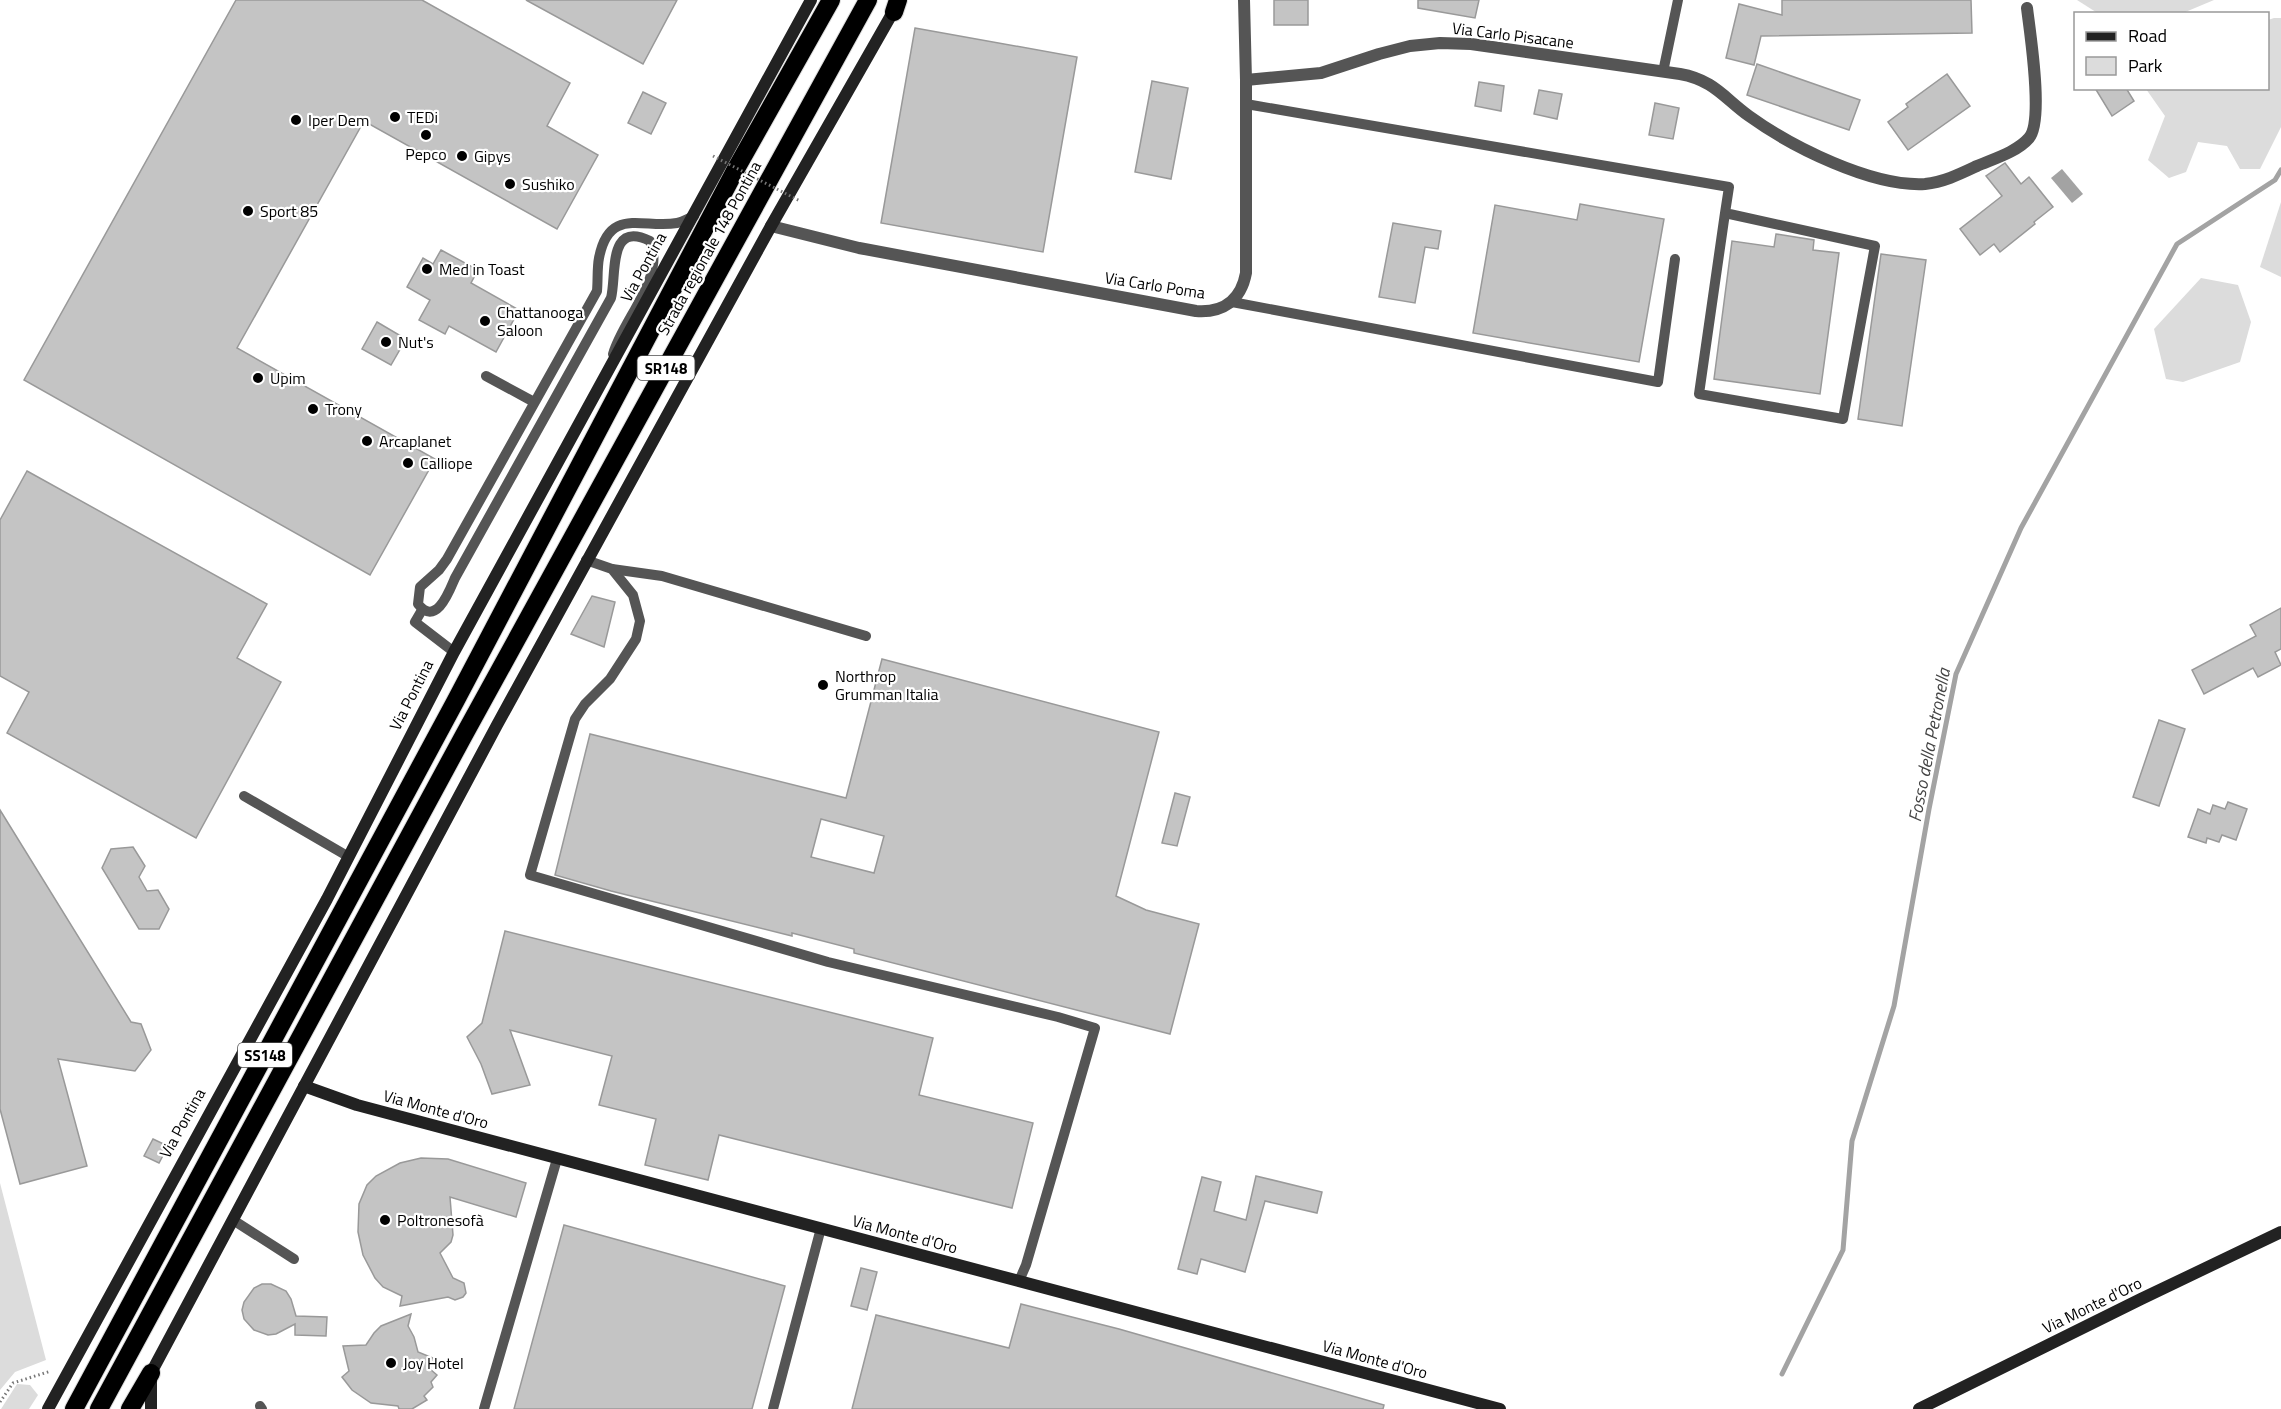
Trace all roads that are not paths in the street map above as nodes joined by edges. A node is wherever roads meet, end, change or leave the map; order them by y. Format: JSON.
{"nodes":[{"id":1,"x":811,"y":0,"type":"edge"},
{"id":2,"x":831,"y":0,"type":"edge"},
{"id":3,"x":868,"y":0,"type":"edge"},
{"id":4,"x":1244,"y":0,"type":"edge"},
{"id":5,"x":1678,"y":0,"type":"edge"},
{"id":6,"x":897,"y":4,"type":"edge"},
{"id":7,"x":2027,"y":8,"type":"dead end"},
{"id":8,"x":1663,"y":72,"type":"junction"},
{"id":9,"x":1246,"y":80,"type":"junction"},
{"id":10,"x":1246,"y":104,"type":"junction"},
{"id":11,"x":1725,"y":213,"type":"junction"},
{"id":12,"x":694,"y":216,"type":"junction"},
{"id":13,"x":771,"y":226,"type":"junction"},
{"id":14,"x":1675,"y":259,"type":"dead end"},
{"id":15,"x":1232,"y":302,"type":"junction"},
{"id":16,"x":609,"y":369,"type":"junction"},
{"id":17,"x":486,"y":376,"type":"dead end"},
{"id":18,"x":534,"y":402,"type":"junction"},
{"id":19,"x":586,"y":560,"type":"junction"},
{"id":20,"x":612,"y":569,"type":"junction"},
{"id":21,"x":422,"y":610,"type":"junction"},
{"id":22,"x":866,"y":636,"type":"dead end"},
{"id":23,"x":454,"y":652,"type":"junction"},
{"id":24,"x":455,"y":702,"type":"joint"},
{"id":25,"x":464,"y":735,"type":"joint"},
{"id":26,"x":244,"y":796,"type":"dead end"},
{"id":27,"x":349,"y":857,"type":"junction"},
{"id":28,"x":304,"y":1086,"type":"junction"},
{"id":29,"x":557,"y":1159,"type":"junction"},
{"id":30,"x":233,"y":1220,"type":"junction"},
{"id":31,"x":821,"y":1228,"type":"junction"},
{"id":32,"x":2281,"y":1232,"type":"edge"},
{"id":33,"x":294,"y":1259,"type":"dead end"},
{"id":34,"x":1019,"y":1281,"type":"junction"},
{"id":35,"x":151,"y":1373,"type":"junction"},
{"id":36,"x":48,"y":1409,"type":"edge"},
{"id":37,"x":74,"y":1409,"type":"edge"},
{"id":38,"x":99,"y":1409,"type":"edge"},
{"id":39,"x":130,"y":1409,"type":"edge"},
{"id":40,"x":151,"y":1409,"type":"edge"},
{"id":41,"x":484,"y":1409,"type":"edge"},
{"id":42,"x":773,"y":1409,"type":"edge"},
{"id":43,"x":1500,"y":1409,"type":"edge"},
{"id":44,"x":1919,"y":1409,"type":"edge"}],
"edges":[{"from":1,"to":12,"type":"street","name":"Via Pontina"},
{"from":2,"to":24,"type":"highway","name":"Strada regionale 148 Pontina","number":"SR148"},
{"from":3,"to":25,"type":"highway","name":"Strada regionale 148 Pontina","number":"SR148"},
{"from":4,"to":9,"type":"street"},
{"from":5,"to":8,"type":"lane"},
{"from":6,"to":13,"type":"street"},
{"from":7,"to":8,"type":"street","name":"Via Carlo Pisacane"},
{"from":8,"to":9,"type":"street","name":"Via Carlo Pisacane"},
{"from":9,"to":10,"type":"street"},
{"from":10,"to":11,"type":"lane"},
{"from":10,"to":15,"type":"street"},
{"from":11,"to":11,"type":"lane"},
{"from":12,"to":16,"type":"street","name":"Via Pontina"},
{"from":12,"to":18,"type":"lane"},
{"from":13,"to":15,"type":"street","name":"Via Carlo Poma"},
{"from":13,"to":19,"type":"street"},
{"from":14,"to":15,"type":"lane"},
{"from":16,"to":21,"type":"lane"},
{"from":16,"to":23,"type":"street","name":"Via Pontina"},
{"from":17,"to":18,"type":"lane"},
{"from":18,"to":21,"type":"lane"},
{"from":19,"to":20,"type":"lane"},
{"from":19,"to":28,"type":"street"},
{"from":20,"to":22,"type":"lane"},
{"from":20,"to":34,"type":"lane"},
{"from":21,"to":23,"type":"lane"},
{"from":23,"to":27,"type":"street","name":"Via Pontina"},
{"from":24,"to":37,"type":"highway","number":"SS148"},
{"from":25,"to":38,"type":"highway","number":"SS148"},
{"from":26,"to":27,"type":"lane"},
{"from":27,"to":36,"type":"street","name":"Via Pontina"},
{"from":28,"to":29,"type":"street","name":"Via Monte d'Oro"},
{"from":28,"to":30,"type":"street"},
{"from":29,"to":31,"type":"street","name":"Via Monte d'Oro"},
{"from":29,"to":41,"type":"lane"},
{"from":30,"to":33,"type":"lane"},
{"from":30,"to":35,"type":"street"},
{"from":31,"to":34,"type":"street","name":"Via Monte d'Oro"},
{"from":31,"to":42,"type":"lane"},
{"from":32,"to":44,"type":"street","name":"Via Monte d'Oro"},
{"from":34,"to":43,"type":"street","name":"Via Monte d'Oro"},
{"from":35,"to":39,"type":"highway"},
{"from":35,"to":40,"type":"street"}]}
